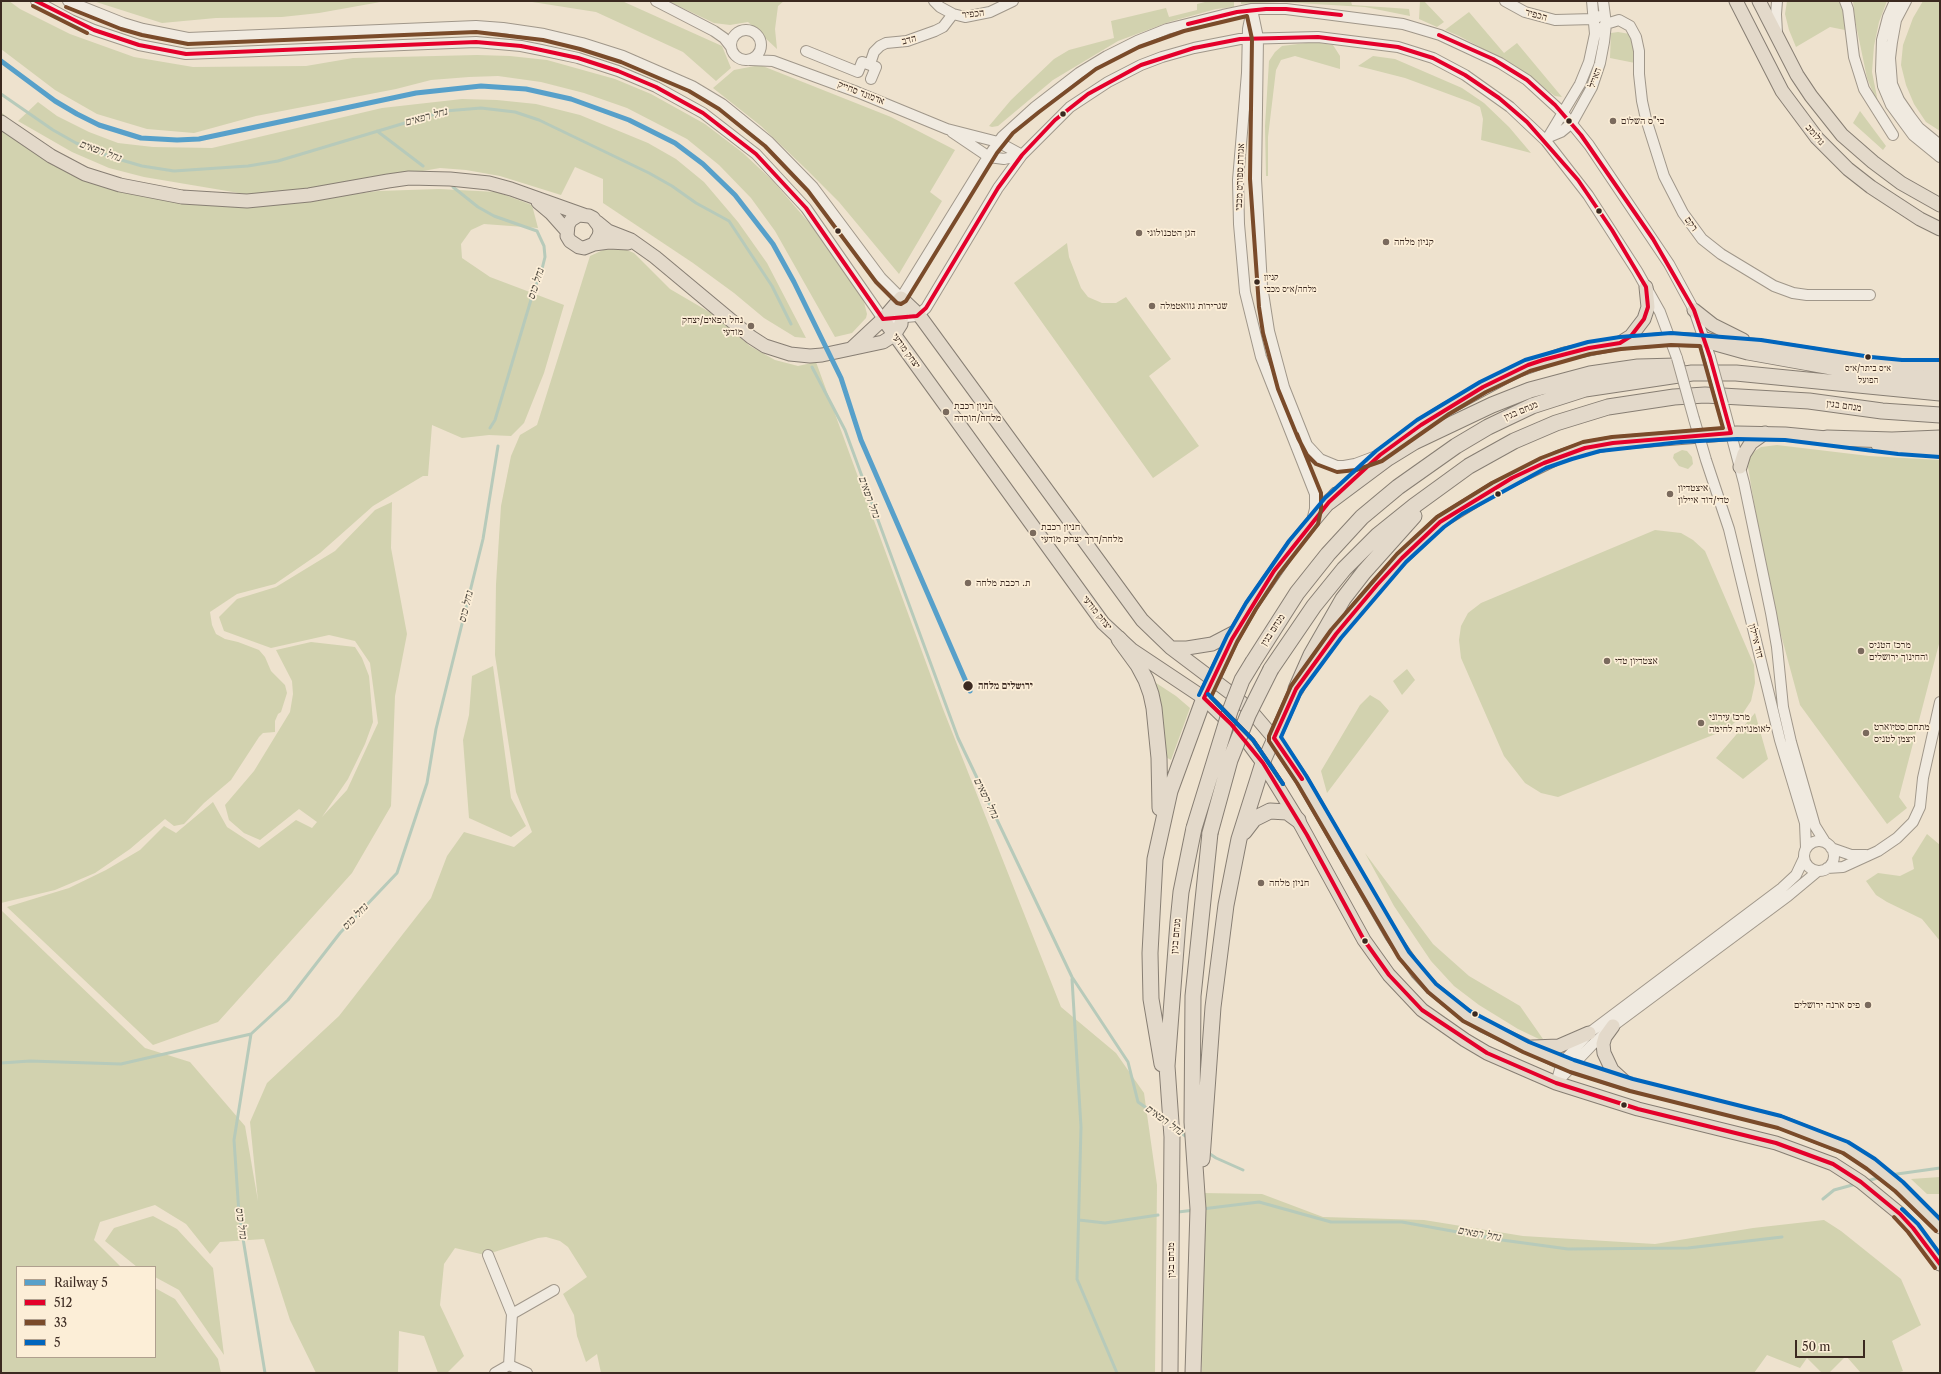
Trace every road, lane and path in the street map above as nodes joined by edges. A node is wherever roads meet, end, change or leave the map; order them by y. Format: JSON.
{"nodes":[{"id":1,"x":36,"y":1,"type":"edge"},
{"id":2,"x":68,"y":1,"type":"edge"},
{"id":3,"x":656,"y":1,"type":"edge"},
{"id":4,"x":934,"y":1,"type":"edge"},
{"id":5,"x":1013,"y":1,"type":"edge"},
{"id":6,"x":1505,"y":1,"type":"edge"},
{"id":7,"x":1736,"y":1,"type":"edge"},
{"id":8,"x":1759,"y":1,"type":"edge"},
{"id":9,"x":1777,"y":1,"type":"edge"},
{"id":10,"x":1845,"y":1,"type":"edge"},
{"id":11,"x":1895,"y":1,"type":"edge"},
{"id":12,"x":1906,"y":1,"type":"edge"},
{"id":13,"x":1604,"y":5,"type":"edge"},
{"id":14,"x":1252,"y":10,"type":"junction"},
{"id":15,"x":953,"y":14,"type":"junction"},
{"id":16,"x":1597,"y":14,"type":"edge"},
{"id":17,"x":1569,"y":21,"type":"junction"},
{"id":18,"x":711,"y":29,"type":"junction"},
{"id":19,"x":739,"y":31,"type":"junction"},
{"id":20,"x":1594,"y":35,"type":"junction"},
{"id":21,"x":1248,"y":38,"type":"junction"},
{"id":22,"x":1258,"y":38,"type":"junction"},
{"id":23,"x":1777,"y":39,"type":"junction"},
{"id":24,"x":761,"y":43,"type":"junction"},
{"id":25,"x":730,"y":47,"type":"junction"},
{"id":26,"x":806,"y":51,"type":"dead end"},
{"id":27,"x":750,"y":60,"type":"junction"},
{"id":28,"x":773,"y":61,"type":"junction"},
{"id":29,"x":870,"y":64,"type":"junction"},
{"id":30,"x":871,"y":79,"type":"dead end"},
{"id":31,"x":1563,"y":113,"type":"junction"},
{"id":32,"x":1,"y":122,"type":"edge"},
{"id":33,"x":1572,"y":124,"type":"junction"},
{"id":34,"x":947,"y":129,"type":"junction"},
{"id":35,"x":1893,"y":135,"type":"dead end"},
{"id":36,"x":1547,"y":139,"type":"junction"},
{"id":37,"x":998,"y":142,"type":"junction"},
{"id":38,"x":1940,"y":145,"type":"edge"},
{"id":39,"x":1022,"y":155,"type":"junction"},
{"id":40,"x":988,"y":157,"type":"junction"},
{"id":41,"x":1940,"y":157,"type":"edge"},
{"id":42,"x":529,"y":196,"type":"junction"},
{"id":43,"x":1940,"y":205,"type":"edge"},
{"id":44,"x":584,"y":215,"type":"junction"},
{"id":45,"x":597,"y":222,"type":"junction"},
{"id":46,"x":1940,"y":229,"type":"edge"},
{"id":47,"x":567,"y":231,"type":"junction"},
{"id":48,"x":594,"y":244,"type":"junction"},
{"id":49,"x":643,"y":249,"type":"junction"},
{"id":50,"x":1646,"y":287,"type":"junction"},
{"id":51,"x":1870,"y":295,"type":"dead end"},
{"id":52,"x":901,"y":298,"type":"junction"},
{"id":53,"x":1694,"y":310,"type":"junction"},
{"id":54,"x":919,"y":315,"type":"junction"},
{"id":55,"x":902,"y":318,"type":"junction"},
{"id":56,"x":883,"y":319,"type":"junction"},
{"id":57,"x":894,"y":335,"type":"junction"},
{"id":58,"x":1671,"y":339,"type":"junction"},
{"id":59,"x":1705,"y":340,"type":"junction"},
{"id":60,"x":1620,"y":343,"type":"junction"},
{"id":61,"x":1760,"y":346,"type":"junction"},
{"id":62,"x":852,"y":348,"type":"junction"},
{"id":63,"x":1940,"y":366,"type":"edge"},
{"id":64,"x":1777,"y":377,"type":"junction"},
{"id":65,"x":1940,"y":379,"type":"edge"},
{"id":66,"x":1940,"y":393,"type":"edge"},
{"id":67,"x":1940,"y":415,"type":"edge"},
{"id":68,"x":1731,"y":433,"type":"junction"},
{"id":69,"x":1765,"y":433,"type":"junction"},
{"id":70,"x":1699,"y":435,"type":"junction"},
{"id":71,"x":1827,"y":438,"type":"junction"},
{"id":72,"x":1940,"y":438,"type":"edge"},
{"id":73,"x":1940,"y":451,"type":"edge"},
{"id":74,"x":1380,"y":455,"type":"junction"},
{"id":75,"x":1476,"y":461,"type":"junction"},
{"id":76,"x":1740,"y":467,"type":"junction"},
{"id":77,"x":1329,"y":502,"type":"junction"},
{"id":78,"x":1312,"y":522,"type":"junction"},
{"id":79,"x":1237,"y":631,"type":"junction"},
{"id":80,"x":1119,"y":639,"type":"junction"},
{"id":81,"x":1171,"y":648,"type":"junction"},
{"id":82,"x":1213,"y":678,"type":"junction"},
{"id":83,"x":1296,"y":689,"type":"junction"},
{"id":84,"x":1204,"y":698,"type":"junction"},
{"id":85,"x":1940,"y":702,"type":"edge"},
{"id":86,"x":1274,"y":738,"type":"junction"},
{"id":87,"x":1263,"y":763,"type":"junction"},
{"id":88,"x":1298,"y":820,"type":"junction"},
{"id":89,"x":1158,"y":838,"type":"junction"},
{"id":90,"x":1239,"y":839,"type":"junction"},
{"id":91,"x":1828,"y":845,"type":"junction"},
{"id":92,"x":1805,"y":853,"type":"junction"},
{"id":93,"x":1872,"y":854,"type":"junction"},
{"id":94,"x":1823,"y":869,"type":"junction"},
{"id":95,"x":1613,"y":1026,"type":"junction"},
{"id":96,"x":1589,"y":1033,"type":"junction"},
{"id":97,"x":1526,"y":1047,"type":"junction"},
{"id":98,"x":1567,"y":1064,"type":"junction"},
{"id":99,"x":1556,"y":1084,"type":"junction"},
{"id":100,"x":1631,"y":1085,"type":"junction"},
{"id":101,"x":1168,"y":1099,"type":"junction"},
{"id":102,"x":1198,"y":1210,"type":"junction"},
{"id":103,"x":1940,"y":1227,"type":"edge"},
{"id":104,"x":488,"y":1255,"type":"dead end"},
{"id":105,"x":1940,"y":1264,"type":"edge"},
{"id":106,"x":554,"y":1290,"type":"dead end"},
{"id":107,"x":512,"y":1314,"type":"junction"},
{"id":108,"x":508,"y":1365,"type":"junction"},
{"id":109,"x":495,"y":1373,"type":"edge"},
{"id":110,"x":527,"y":1373,"type":"edge"},
{"id":111,"x":1170,"y":1373,"type":"edge"},
{"id":112,"x":1193,"y":1373,"type":"edge"}],
"edges":[{"from":1,"to":56,"type":"street","name":"יצחק מודעי"},
{"from":2,"to":52,"type":"street"},
{"from":3,"to":18,"type":"street"},
{"from":4,"to":15,"type":"street","name":"הכפיר"},
{"from":5,"to":15,"type":"street","name":"הכפיר"},
{"from":6,"to":17,"type":"street","name":"הכפיר"},
{"from":7,"to":46,"type":"main road","name":"גולומב"},
{"from":8,"to":23,"type":"main road","name":"גולומב"},
{"from":9,"to":23,"type":"street"},
{"from":10,"to":35,"type":"street"},
{"from":11,"to":41,"type":"street"},
{"from":12,"to":38,"type":"street"},
{"from":13,"to":16,"type":"street"},
{"from":14,"to":21,"type":"street","name":"אגודת ספורט מכבי"},
{"from":14,"to":22,"type":"street","name":"אגודת ספורט מכבי"},
{"from":14,"to":31,"type":"street","name":"דוד איילון"},
{"from":14,"to":37,"type":"street","name":"דוד איילון"},
{"from":15,"to":29,"type":"street","name":"הדב"},
{"from":16,"to":17,"type":"street","name":"הכפיר"},
{"from":16,"to":20,"type":"street","name":"האייל"},
{"from":16,"to":33,"type":"street","name":"האייל"},
{"from":16,"to":51,"type":"street","name":"רקם"},
{"from":17,"to":20,"type":"street","name":"הכפיר"},
{"from":18,"to":19,"type":"street"},
{"from":18,"to":25,"type":"street"},
{"from":19,"to":24,"type":"street"},
{"from":19,"to":25,"type":"street"},
{"from":20,"to":31,"type":"street","name":"האייל"},
{"from":21,"to":22,"type":"street","name":"דוד איילון"},
{"from":21,"to":39,"type":"street","name":"דוד איילון"},
{"from":21,"to":78,"type":"street","name":"אגודת ספורט מכבי"},
{"from":22,"to":36,"type":"street","name":"דוד איילון"},
{"from":22,"to":74,"type":"street","name":"אגודת ספורט מכבי"},
{"from":23,"to":43,"type":"main road","name":"גולומב"},
{"from":24,"to":27,"type":"street"},
{"from":24,"to":28,"type":"street"},
{"from":25,"to":27,"type":"street"},
{"from":26,"to":29,"type":"street"},
{"from":27,"to":28,"type":"street","name":"אדמונד סחייק"},
{"from":28,"to":34,"type":"street","name":"אדמונד סחייק"},
{"from":29,"to":30,"type":"street"},
{"from":31,"to":33,"type":"street","name":"דוד איילון"},
{"from":31,"to":36,"type":"street","name":"האייל"},
{"from":32,"to":42,"type":"main road"},
{"from":33,"to":36,"type":"street","name":"האייל"},
{"from":33,"to":53,"type":"street","name":"דוד איילון"},
{"from":34,"to":37,"type":"street","name":"אדמונד סחייק"},
{"from":34,"to":40,"type":"street","name":"אדמונד סחייק"},
{"from":36,"to":50,"type":"street","name":"דוד איילון"},
{"from":37,"to":39,"type":"street","name":"אדמונד סחייק"},
{"from":37,"to":40,"type":"street","name":"דוד איילון"},
{"from":39,"to":40,"type":"street"},
{"from":39,"to":54,"type":"street","name":"דוד איילון"},
{"from":40,"to":52,"type":"street","name":"דוד איילון"},
{"from":42,"to":44,"type":"main road"},
{"from":42,"to":47,"type":"main road"},
{"from":44,"to":45,"type":"main road"},
{"from":44,"to":47,"type":"main road"},
{"from":45,"to":48,"type":"main road"},
{"from":45,"to":49,"type":"main road"},
{"from":47,"to":48,"type":"main road"},
{"from":48,"to":49,"type":"main road"},
{"from":49,"to":62,"type":"main road"},
{"from":50,"to":58,"type":"street","name":"דוד איילון"},
{"from":50,"to":60,"type":"main road"},
{"from":52,"to":54,"type":"main road"},
{"from":52,"to":55,"type":"main road"},
{"from":52,"to":56,"type":"main road"},
{"from":53,"to":59,"type":"street","name":"דוד איילון"},
{"from":53,"to":61,"type":"main road"},
{"from":54,"to":55,"type":"street"},
{"from":54,"to":81,"type":"main road"},
{"from":55,"to":56,"type":"street"},
{"from":55,"to":57,"type":"main road"},
{"from":56,"to":57,"type":"main road","name":"יצחק מודעי"},
{"from":56,"to":62,"type":"main road"},
{"from":57,"to":62,"type":"main road"},
{"from":57,"to":80,"type":"main road","name":"יצחק מודעי"},
{"from":58,"to":59,"type":"main road"},
{"from":58,"to":60,"type":"main road"},
{"from":58,"to":70,"type":"street","name":"דוד איילון","bridge":true},
{"from":59,"to":61,"type":"main road"},
{"from":59,"to":65,"type":"highway"},
{"from":59,"to":68,"type":"street","name":"דוד איילון","bridge":true},
{"from":60,"to":74,"type":"main road"},
{"from":61,"to":63,"type":"main road"},
{"from":64,"to":66,"type":"highway","name":"מנחם בגין"},
{"from":64,"to":77,"type":"highway"},
{"from":64,"to":101,"type":"highway","name":"מנחם בגין","bridge":true},
{"from":67,"to":75,"type":"highway","name":"מנחם בגין"},
{"from":68,"to":69,"type":"main road"},
{"from":68,"to":70,"type":"main road"},
{"from":68,"to":76,"type":"street","name":"דוד איילון"},
{"from":69,"to":71,"type":"main road"},
{"from":69,"to":76,"type":"main road"},
{"from":70,"to":83,"type":"main road"},
{"from":70,"to":92,"type":"street","name":"דוד איילון"},
{"from":71,"to":72,"type":"highway"},
{"from":71,"to":73,"type":"main road"},
{"from":74,"to":77,"type":"main road"},
{"from":75,"to":83,"type":"highway"},
{"from":75,"to":102,"type":"highway","name":"מנחם בגין","bridge":true},
{"from":76,"to":91,"type":"street","name":"דוד איילון"},
{"from":77,"to":78,"type":"main road"},
{"from":78,"to":79,"type":"main road"},
{"from":79,"to":81,"type":"main road"},
{"from":79,"to":82,"type":"main road"},
{"from":80,"to":84,"type":"main road","name":"יצחק מודעי"},
{"from":80,"to":89,"type":"highway"},
{"from":81,"to":82,"type":"main road"},
{"from":82,"to":84,"type":"main road"},
{"from":82,"to":86,"type":"main road"},
{"from":83,"to":86,"type":"main road"},
{"from":84,"to":87,"type":"main road","name":"יצחק מודעי"},
{"from":84,"to":89,"type":"highway"},
{"from":85,"to":93,"type":"street"},
{"from":86,"to":87,"type":"main road"},
{"from":86,"to":97,"type":"main road"},
{"from":87,"to":88,"type":"main road","name":"יצחק מודעי"},
{"from":87,"to":90,"type":"highway"},
{"from":88,"to":90,"type":"highway"},
{"from":88,"to":99,"type":"main road","name":"יצחק מודעי"},
{"from":89,"to":101,"type":"highway"},
{"from":90,"to":102,"type":"highway"},
{"from":91,"to":92,"type":"street"},
{"from":91,"to":93,"type":"street"},
{"from":91,"to":94,"type":"street"},
{"from":92,"to":94,"type":"street"},
{"from":92,"to":96,"type":"street"},
{"from":93,"to":94,"type":"street"},
{"from":94,"to":95,"type":"street"},
{"from":95,"to":98,"type":"street"},
{"from":95,"to":100,"type":"main road"},
{"from":96,"to":97,"type":"main road"},
{"from":96,"to":98,"type":"street"},
{"from":97,"to":98,"type":"main road"},
{"from":98,"to":99,"type":"street"},
{"from":98,"to":100,"type":"main road"},
{"from":99,"to":105,"type":"main road","name":"יצחק מודעי"},
{"from":100,"to":103,"type":"main road"},
{"from":101,"to":111,"type":"highway","name":"מנחם בגין"},
{"from":102,"to":112,"type":"highway","name":"מנחם בגין"},
{"from":104,"to":107,"type":"street"},
{"from":106,"to":107,"type":"street"},
{"from":107,"to":108,"type":"street"},
{"from":108,"to":109,"type":"street"},
{"from":108,"to":110,"type":"street"}]}
